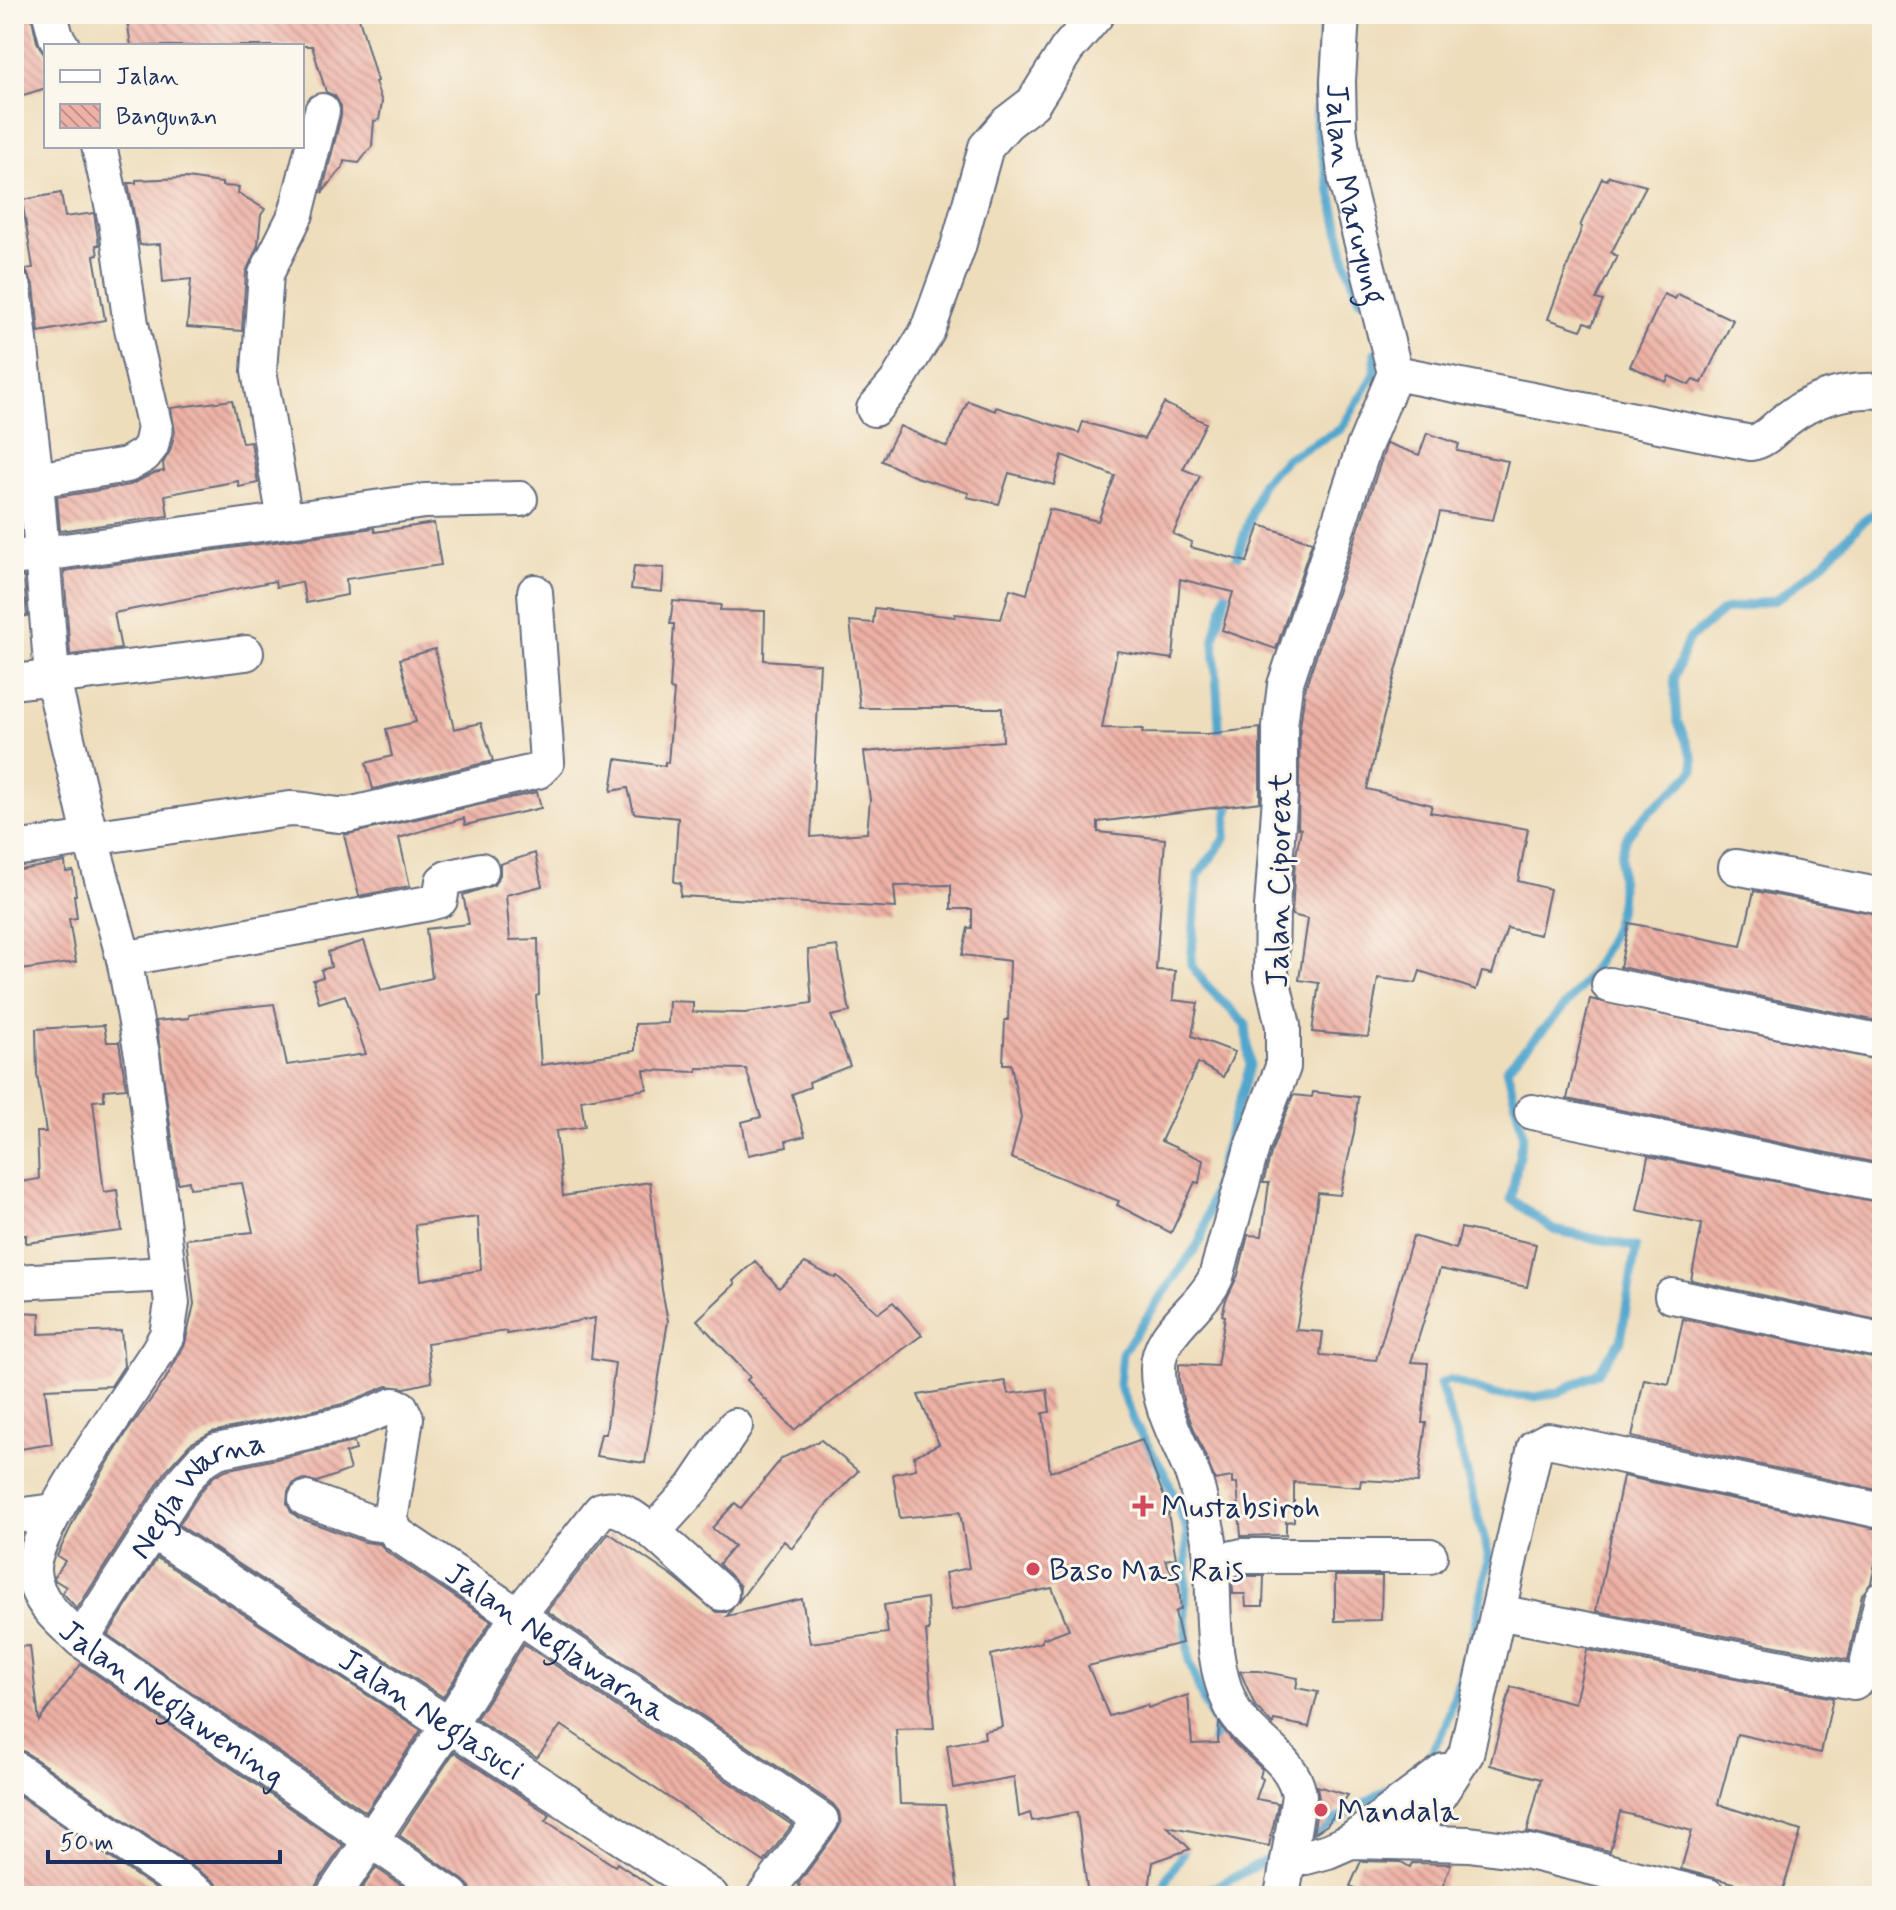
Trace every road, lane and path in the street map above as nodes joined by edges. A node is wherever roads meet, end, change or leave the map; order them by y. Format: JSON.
{"nodes":[{"id":1,"x":50,"y":14,"type":"edge"},
{"id":2,"x":1097,"y":14,"type":"edge"},
{"id":3,"x":1342,"y":14,"type":"edge"},
{"id":4,"x":61,"y":44,"type":"edge"},
{"id":5,"x":322,"y":111,"type":"dead end"},
{"id":6,"x":99,"y":148,"type":"edge"},
{"id":7,"x":14,"y":288,"type":"edge"},
{"id":8,"x":1395,"y":373,"type":"junction"},
{"id":9,"x":1882,"y":391,"type":"edge"},
{"id":10,"x":874,"y":409,"type":"dead end"},
{"id":11,"x":36,"y":480,"type":"junction"},
{"id":12,"x":520,"y":499,"type":"dead end"},
{"id":13,"x":285,"y":520,"type":"junction"},
{"id":14,"x":28,"y":556,"type":"edge"},
{"id":15,"x":535,"y":592,"type":"dead end"},
{"id":16,"x":246,"y":653,"type":"dead end"},
{"id":17,"x":52,"y":676,"type":"junction"},
{"id":18,"x":14,"y":682,"type":"edge"},
{"id":19,"x":91,"y":839,"type":"junction"},
{"id":20,"x":14,"y":849,"type":"edge"},
{"id":21,"x":1736,"y":867,"type":"dead end"},
{"id":22,"x":481,"y":870,"type":"dead end"},
{"id":23,"x":1882,"y":896,"type":"edge"},
{"id":24,"x":124,"y":959,"type":"junction"},
{"id":25,"x":1609,"y":985,"type":"dead end"},
{"id":26,"x":1882,"y":1042,"type":"edge"},
{"id":27,"x":1532,"y":1112,"type":"dead end"},
{"id":28,"x":1882,"y":1184,"type":"edge"},
{"id":29,"x":169,"y":1274,"type":"junction"},
{"id":30,"x":14,"y":1282,"type":"edge"},
{"id":31,"x":1672,"y":1296,"type":"dead end"},
{"id":32,"x":1882,"y":1341,"type":"edge"},
{"id":33,"x":735,"y":1426,"type":"dead end"},
{"id":34,"x":306,"y":1499,"type":"dead end"},
{"id":35,"x":55,"y":1511,"type":"junction"},
{"id":36,"x":1882,"y":1511,"type":"edge"},
{"id":37,"x":14,"y":1516,"type":"edge"},
{"id":38,"x":390,"y":1525,"type":"junction"},
{"id":39,"x":152,"y":1531,"type":"junction"},
{"id":40,"x":653,"y":1532,"type":"junction"},
{"id":41,"x":1430,"y":1556,"type":"dead end"},
{"id":42,"x":1211,"y":1563,"type":"junction"},
{"id":43,"x":24,"y":1573,"type":"edge"},
{"id":44,"x":721,"y":1593,"type":"dead end"},
{"id":45,"x":1882,"y":1599,"type":"edge"},
{"id":46,"x":1498,"y":1612,"type":"junction"},
{"id":47,"x":519,"y":1614,"type":"junction"},
{"id":48,"x":81,"y":1640,"type":"junction"},
{"id":49,"x":448,"y":1726,"type":"junction"},
{"id":50,"x":1466,"y":1754,"type":"junction"},
{"id":51,"x":14,"y":1768,"type":"edge"},
{"id":52,"x":370,"y":1841,"type":"junction"},
{"id":53,"x":1351,"y":1841,"type":"junction"},
{"id":54,"x":1388,"y":1842,"type":"junction"},
{"id":55,"x":1292,"y":1846,"type":"junction"},
{"id":56,"x":201,"y":1896,"type":"edge"},
{"id":57,"x":333,"y":1896,"type":"edge"},
{"id":58,"x":452,"y":1896,"type":"edge"},
{"id":59,"x":711,"y":1896,"type":"edge"},
{"id":60,"x":764,"y":1896,"type":"edge"},
{"id":61,"x":1282,"y":1896,"type":"edge"},
{"id":62,"x":1708,"y":1896,"type":"edge"}],
"edges":[{"from":1,"to":4,"type":"street"},
{"from":2,"to":10,"type":"street"},
{"from":3,"to":8,"type":"street","name":"Jalan Maruyung"},
{"from":5,"to":13,"type":"street"},
{"from":6,"to":11,"type":"street"},
{"from":7,"to":11,"type":"street","name":"Jalan Neglawening"},
{"from":8,"to":9,"type":"street"},
{"from":8,"to":42,"type":"street","name":"Jalan Ciporeat"},
{"from":11,"to":14,"type":"street","name":"Jalan Neglawening"},
{"from":12,"to":13,"type":"street"},
{"from":13,"to":14,"type":"street"},
{"from":14,"to":17,"type":"street","name":"Jalan Neglawening"},
{"from":15,"to":19,"type":"street"},
{"from":16,"to":17,"type":"street"},
{"from":17,"to":18,"type":"street"},
{"from":17,"to":19,"type":"street","name":"Jalan Neglawening"},
{"from":19,"to":20,"type":"street"},
{"from":19,"to":24,"type":"street","name":"Jalan Neglawening"},
{"from":21,"to":23,"type":"street"},
{"from":22,"to":24,"type":"street"},
{"from":24,"to":29,"type":"street","name":"Jalan Neglawening"},
{"from":25,"to":26,"type":"street"},
{"from":27,"to":28,"type":"street"},
{"from":29,"to":30,"type":"street"},
{"from":29,"to":35,"type":"street","name":"Jalan Neglawening"},
{"from":31,"to":32,"type":"street"},
{"from":33,"to":40,"type":"street"},
{"from":34,"to":38,"type":"street"},
{"from":35,"to":37,"type":"street"},
{"from":35,"to":43,"type":"street","name":"Jalan Neglawening"},
{"from":36,"to":46,"type":"street"},
{"from":38,"to":39,"type":"street","name":"Negla Warna"},
{"from":38,"to":47,"type":"street","name":"Jalan Neglawarna"},
{"from":39,"to":48,"type":"street","name":"Negla Warna"},
{"from":39,"to":49,"type":"street","name":"Jalan Neglasuci"},
{"from":40,"to":44,"type":"street"},
{"from":40,"to":47,"type":"street"},
{"from":41,"to":42,"type":"street"},
{"from":42,"to":55,"type":"street","name":"Jalan Ciporeat"},
{"from":43,"to":48,"type":"street","name":"Jalan Neglawening"},
{"from":45,"to":46,"type":"street"},
{"from":46,"to":50,"type":"street"},
{"from":47,"to":49,"type":"street"},
{"from":47,"to":60,"type":"street","name":"Jalan Neglawarna"},
{"from":48,"to":52,"type":"street","name":"Jalan Neglawening"},
{"from":49,"to":52,"type":"street"},
{"from":49,"to":59,"type":"street","name":"Jalan Neglasuci"},
{"from":50,"to":53,"type":"street"},
{"from":50,"to":54,"type":"street"},
{"from":51,"to":56,"type":"street"},
{"from":52,"to":57,"type":"street"},
{"from":52,"to":58,"type":"street","name":"Jalan Neglawening"},
{"from":53,"to":54,"type":"street"},
{"from":53,"to":55,"type":"street"},
{"from":54,"to":62,"type":"street"},
{"from":55,"to":61,"type":"street","name":"Jalan Ciporeat"}]}
